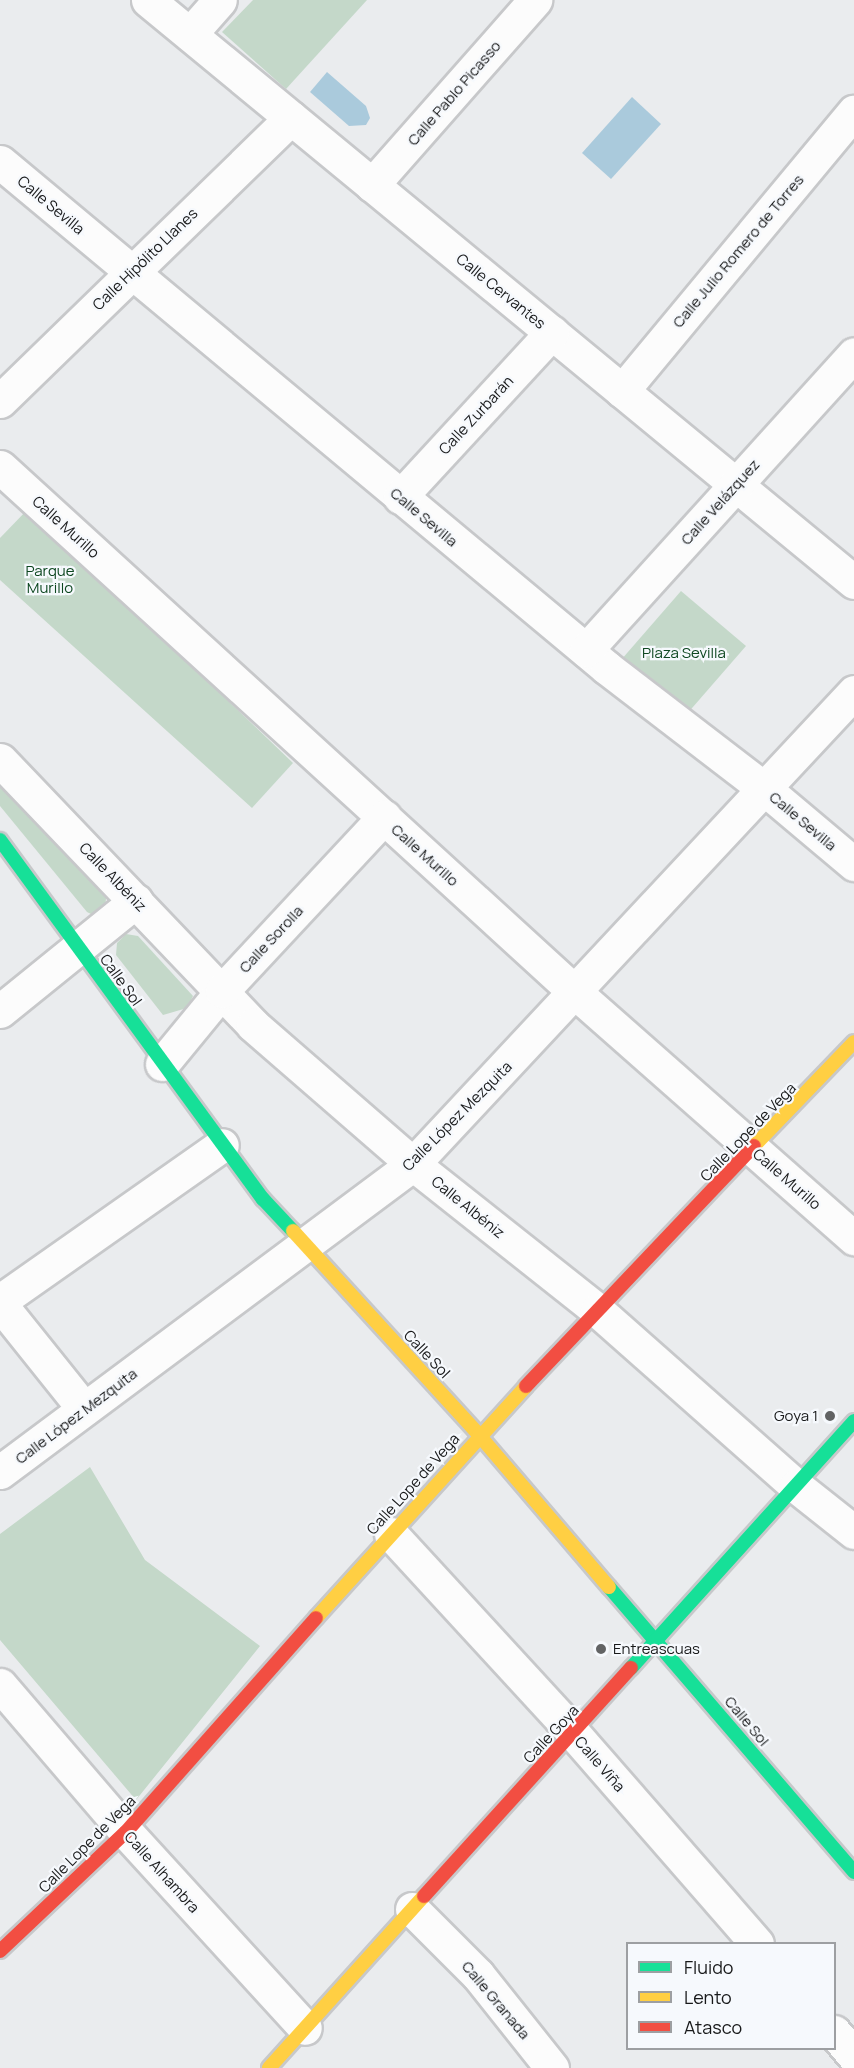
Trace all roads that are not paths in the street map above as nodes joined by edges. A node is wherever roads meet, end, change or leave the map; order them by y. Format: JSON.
{"nodes":[{"id":1,"x":148,"y":0,"type":"edge"},
{"id":2,"x":220,"y":0,"type":"edge"},
{"id":3,"x":535,"y":0,"type":"edge"},
{"id":4,"x":190,"y":34,"type":"junction"},
{"id":5,"x":854,"y":112,"type":"edge"},
{"id":6,"x":291,"y":118,"type":"junction"},
{"id":7,"x":0,"y":162,"type":"edge"},
{"id":8,"x":372,"y":185,"type":"junction"},
{"id":9,"x":132,"y":272,"type":"junction"},
{"id":10,"x":552,"y":332,"type":"junction"},
{"id":11,"x":854,"y":354,"type":"edge"},
{"id":12,"x":622,"y":391,"type":"junction"},
{"id":13,"x":0,"y":401,"type":"edge"},
{"id":14,"x":0,"y":467,"type":"edge"},
{"id":15,"x":736,"y":484,"type":"junction"},
{"id":16,"x":400,"y":497,"type":"junction"},
{"id":17,"x":854,"y":582,"type":"edge"},
{"id":18,"x":586,"y":650,"type":"junction"},
{"id":19,"x":854,"y":692,"type":"edge"},
{"id":20,"x":0,"y":760,"type":"edge"},
{"id":21,"x":766,"y":790,"type":"junction"},
{"id":22,"x":384,"y":817,"type":"junction"},
{"id":23,"x":0,"y":840,"type":"edge"},
{"id":24,"x":854,"y":864,"type":"edge"},
{"id":25,"x":136,"y":901,"type":"junction"},
{"id":26,"x":78,"y":950,"type":"junction"},
{"id":27,"x":222,"y":991,"type":"junction"},
{"id":28,"x":576,"y":993,"type":"junction"},
{"id":29,"x":0,"y":1011,"type":"edge"},
{"id":30,"x":854,"y":1042,"type":"edge"},
{"id":31,"x":162,"y":1064,"type":"junction"},
{"id":32,"x":222,"y":1145,"type":"junction"},
{"id":33,"x":754,"y":1150,"type":"junction"},
{"id":34,"x":413,"y":1164,"type":"junction"},
{"id":35,"x":854,"y":1238,"type":"edge"},
{"id":36,"x":305,"y":1246,"type":"junction"},
{"id":37,"x":0,"y":1303,"type":"edge"},
{"id":38,"x":597,"y":1310,"type":"junction"},
{"id":39,"x":84,"y":1409,"type":"junction"},
{"id":40,"x":854,"y":1421,"type":"edge"},
{"id":41,"x":479,"y":1435,"type":"junction"},
{"id":42,"x":0,"y":1472,"type":"edge"},
{"id":43,"x":796,"y":1486,"type":"junction"},
{"id":44,"x":854,"y":1532,"type":"edge"},
{"id":45,"x":391,"y":1534,"type":"junction"},
{"id":46,"x":657,"y":1642,"type":"junction"},
{"id":47,"x":0,"y":1685,"type":"edge"},
{"id":48,"x":574,"y":1734,"type":"junction"},
{"id":49,"x":126,"y":1832,"type":"junction"},
{"id":50,"x":854,"y":1872,"type":"edge"},
{"id":51,"x":412,"y":1909,"type":"junction"},
{"id":52,"x":755,"y":1942,"type":"edge"},
{"id":53,"x":0,"y":1952,"type":"edge"},
{"id":54,"x":305,"y":2028,"type":"junction"},
{"id":55,"x":836,"y":2034,"type":"edge"},
{"id":56,"x":854,"y":2056,"type":"edge"},
{"id":57,"x":269,"y":2068,"type":"edge"},
{"id":58,"x":552,"y":2068,"type":"edge"}],
"edges":[{"from":1,"to":4,"type":"street","name":"Calle Cervantes"},
{"from":2,"to":4,"type":"street"},
{"from":3,"to":8,"type":"street","name":"Calle Pablo Picasso"},
{"from":4,"to":6,"type":"street","name":"Calle Cervantes"},
{"from":5,"to":12,"type":"street","name":"Calle Julio Romero de Torres"},
{"from":6,"to":8,"type":"street","name":"Calle Cervantes"},
{"from":6,"to":9,"type":"street","name":"Calle Hipólito Llanes"},
{"from":7,"to":9,"type":"street","name":"Calle Sevilla"},
{"from":8,"to":10,"type":"street","name":"Calle Cervantes"},
{"from":9,"to":13,"type":"street","name":"Calle Hipólito Llanes"},
{"from":9,"to":16,"type":"street","name":"Calle Sevilla"},
{"from":10,"to":12,"type":"street","name":"Calle Cervantes"},
{"from":10,"to":16,"type":"street","name":"Calle Zurbarán"},
{"from":11,"to":15,"type":"street","name":"Calle Velázquez"},
{"from":12,"to":15,"type":"street","name":"Calle Cervantes"},
{"from":14,"to":22,"type":"street","name":"Calle Murillo"},
{"from":15,"to":17,"type":"street","name":"Calle Cervantes"},
{"from":15,"to":18,"type":"street","name":"Calle Velázquez"},
{"from":16,"to":18,"type":"street","name":"Calle Sevilla"},
{"from":18,"to":21,"type":"street","name":"Calle Sevilla"},
{"from":19,"to":21,"type":"street","name":"Calle López Mezquita"},
{"from":20,"to":25,"type":"street","name":"Calle Albéniz"},
{"from":21,"to":24,"type":"street","name":"Calle Sevilla"},
{"from":21,"to":28,"type":"street","name":"Calle López Mezquita"},
{"from":22,"to":27,"type":"street","name":"Calle Sorolla"},
{"from":22,"to":28,"type":"street","name":"Calle Murillo"},
{"from":23,"to":26,"type":"street","name":"Calle Sol"},
{"from":25,"to":26,"type":"street"},
{"from":25,"to":27,"type":"street","name":"Calle Albéniz"},
{"from":26,"to":29,"type":"street"},
{"from":26,"to":31,"type":"street","name":"Calle Sol"},
{"from":27,"to":31,"type":"street","name":"Calle Sorolla"},
{"from":27,"to":34,"type":"street","name":"Calle Albéniz"},
{"from":28,"to":33,"type":"street","name":"Calle Murillo"},
{"from":28,"to":34,"type":"street","name":"Calle López Mezquita"},
{"from":30,"to":33,"type":"street","name":"Calle Lope de Vega"},
{"from":31,"to":32,"type":"street","name":"Calle Sol"},
{"from":32,"to":36,"type":"street","name":"Calle Sol"},
{"from":32,"to":37,"type":"street"},
{"from":33,"to":35,"type":"street","name":"Calle Murillo"},
{"from":33,"to":38,"type":"street","name":"Calle Lope de Vega"},
{"from":34,"to":36,"type":"street","name":"Calle López Mezquita"},
{"from":34,"to":38,"type":"street","name":"Calle Albéniz"},
{"from":36,"to":39,"type":"street","name":"Calle López Mezquita"},
{"from":36,"to":41,"type":"street","name":"Calle Sol"},
{"from":37,"to":39,"type":"street"},
{"from":38,"to":41,"type":"street","name":"Calle Lope de Vega"},
{"from":38,"to":43,"type":"street","name":"Calle Albéniz"},
{"from":39,"to":42,"type":"street","name":"Calle López Mezquita"},
{"from":40,"to":43,"type":"street","name":"Calle Goya"},
{"from":41,"to":45,"type":"street","name":"Calle Lope de Vega"},
{"from":41,"to":46,"type":"street","name":"Calle Sol"},
{"from":43,"to":44,"type":"street","name":"Calle Albéniz"},
{"from":43,"to":46,"type":"street","name":"Calle Goya"},
{"from":45,"to":48,"type":"street","name":"Calle Viña"},
{"from":45,"to":49,"type":"street","name":"Calle Lope de Vega"},
{"from":46,"to":48,"type":"street","name":"Calle Goya"},
{"from":46,"to":50,"type":"street","name":"Calle Sol"},
{"from":47,"to":49,"type":"street","name":"Calle Alhambra"},
{"from":48,"to":51,"type":"street","name":"Calle Goya"},
{"from":48,"to":52,"type":"street","name":"Calle Viña"},
{"from":49,"to":53,"type":"street","name":"Calle Lope de Vega"},
{"from":49,"to":54,"type":"street","name":"Calle Alhambra"},
{"from":51,"to":54,"type":"street","name":"Calle Goya"},
{"from":51,"to":58,"type":"street","name":"Calle Granada"},
{"from":54,"to":57,"type":"street","name":"Calle Goya"},
{"from":55,"to":56,"type":"street"}]}
